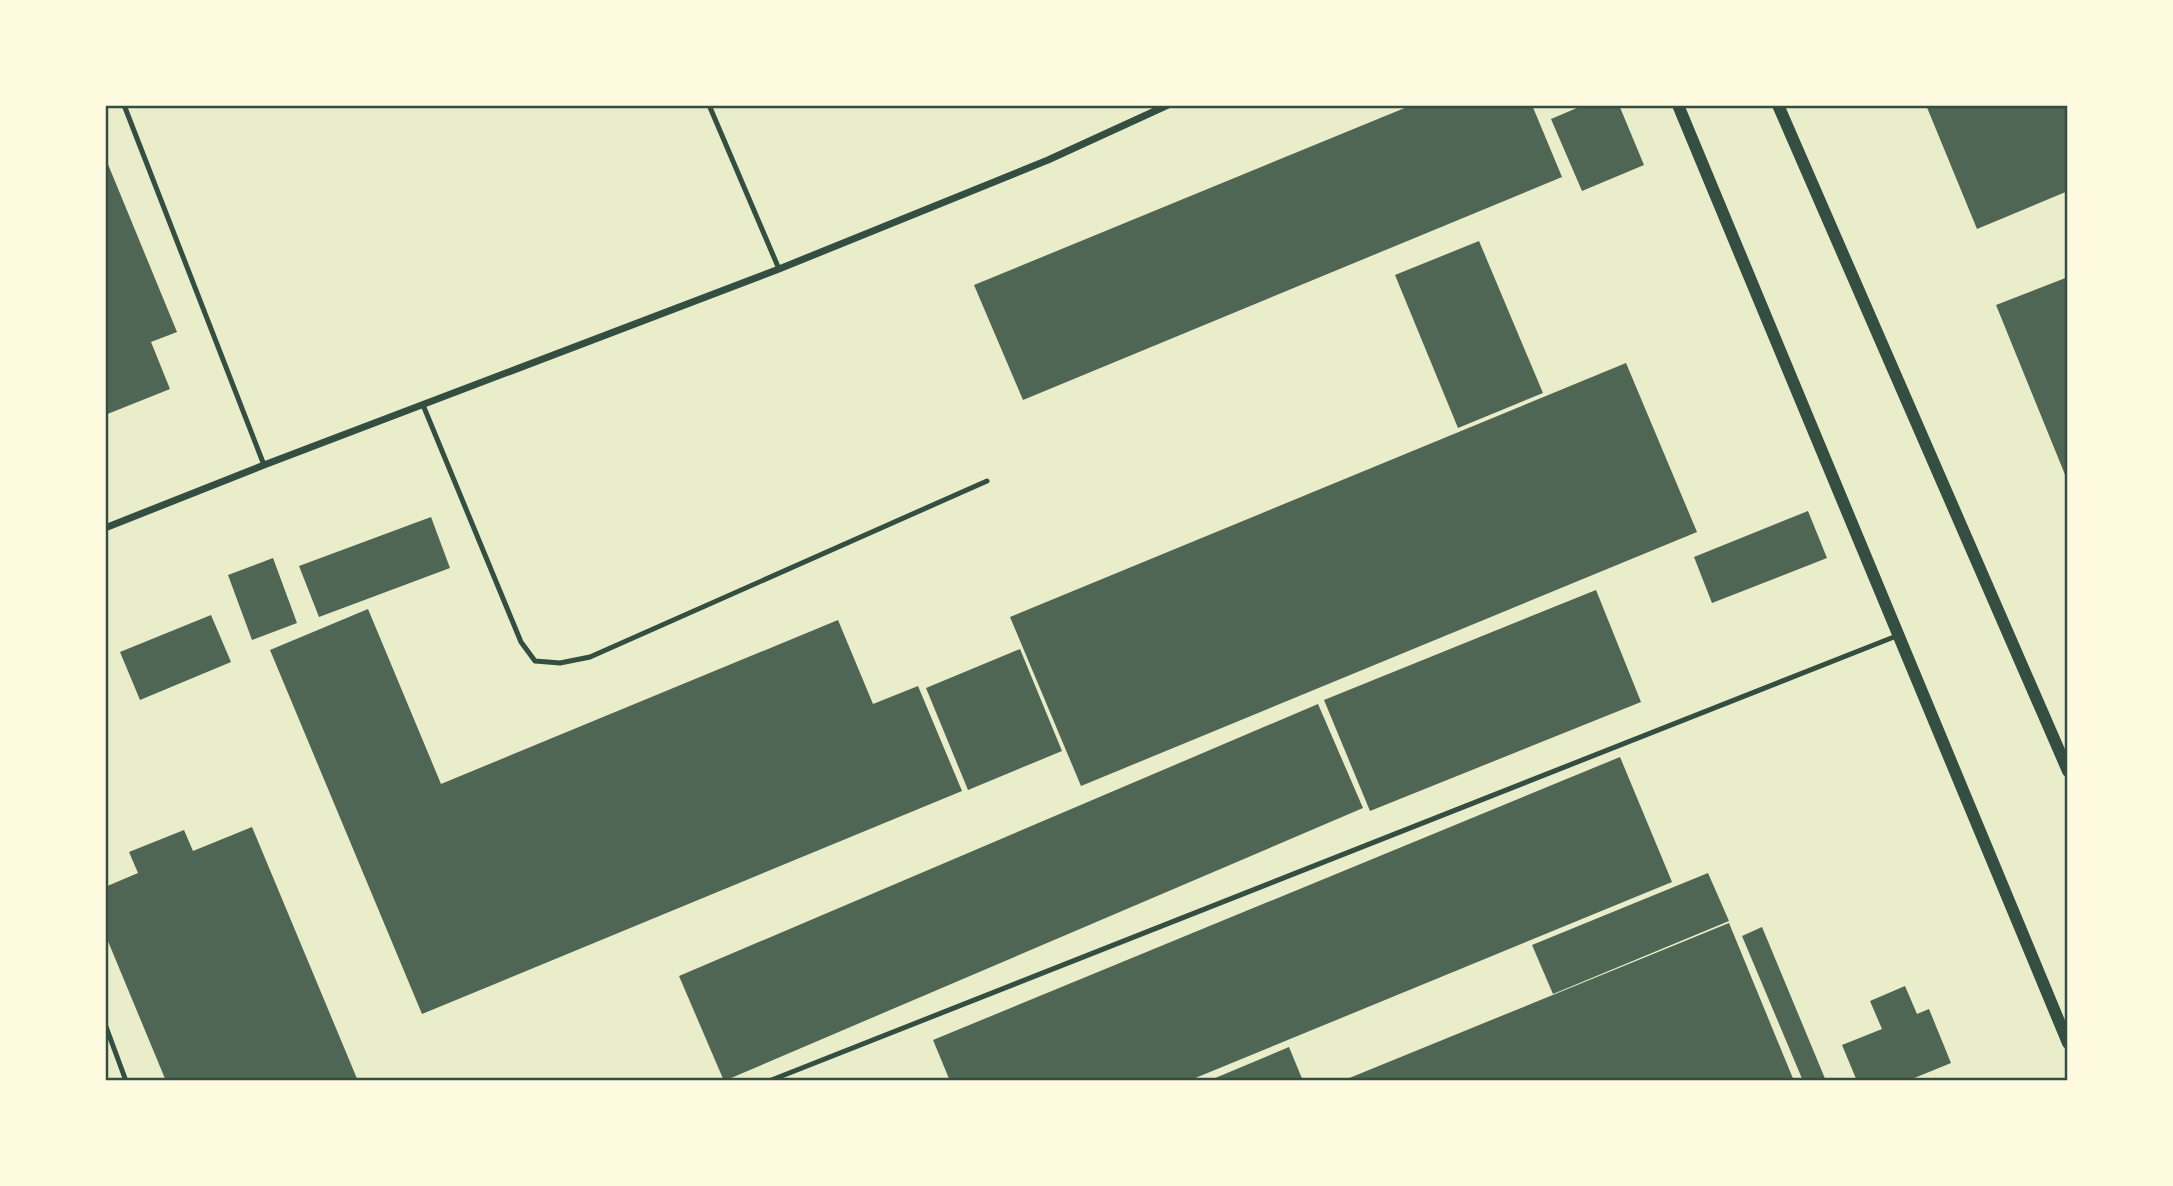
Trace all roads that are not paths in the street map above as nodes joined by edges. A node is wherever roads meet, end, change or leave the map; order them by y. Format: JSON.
{"nodes":[{"id":1,"x":124,"y":105,"type":"edge"},
{"id":2,"x":709,"y":105,"type":"edge"},
{"id":3,"x":1168,"y":105,"type":"edge"},
{"id":4,"x":1678,"y":105,"type":"edge"},
{"id":5,"x":1778,"y":105,"type":"edge"},
{"id":6,"x":779,"y":269,"type":"junction"},
{"id":7,"x":423,"y":405,"type":"junction"},
{"id":8,"x":264,"y":465,"type":"junction"},
{"id":9,"x":987,"y":481,"type":"dead end"},
{"id":10,"x":105,"y":528,"type":"edge"},
{"id":11,"x":1899,"y":635,"type":"junction"},
{"id":12,"x":2068,"y":771,"type":"edge"},
{"id":13,"x":105,"y":1024,"type":"edge"},
{"id":14,"x":2068,"y":1043,"type":"edge"},
{"id":15,"x":126,"y":1081,"type":"edge"},
{"id":16,"x":769,"y":1081,"type":"edge"}],
"edges":[{"from":1,"to":8,"type":"lane"},
{"from":2,"to":6,"type":"lane"},
{"from":3,"to":6,"type":"street"},
{"from":4,"to":11,"type":"street"},
{"from":5,"to":12,"type":"street"},
{"from":6,"to":7,"type":"street"},
{"from":7,"to":8,"type":"street"},
{"from":7,"to":9,"type":"lane"},
{"from":8,"to":10,"type":"street"},
{"from":11,"to":14,"type":"street"},
{"from":11,"to":16,"type":"lane"},
{"from":13,"to":15,"type":"lane"}]}
